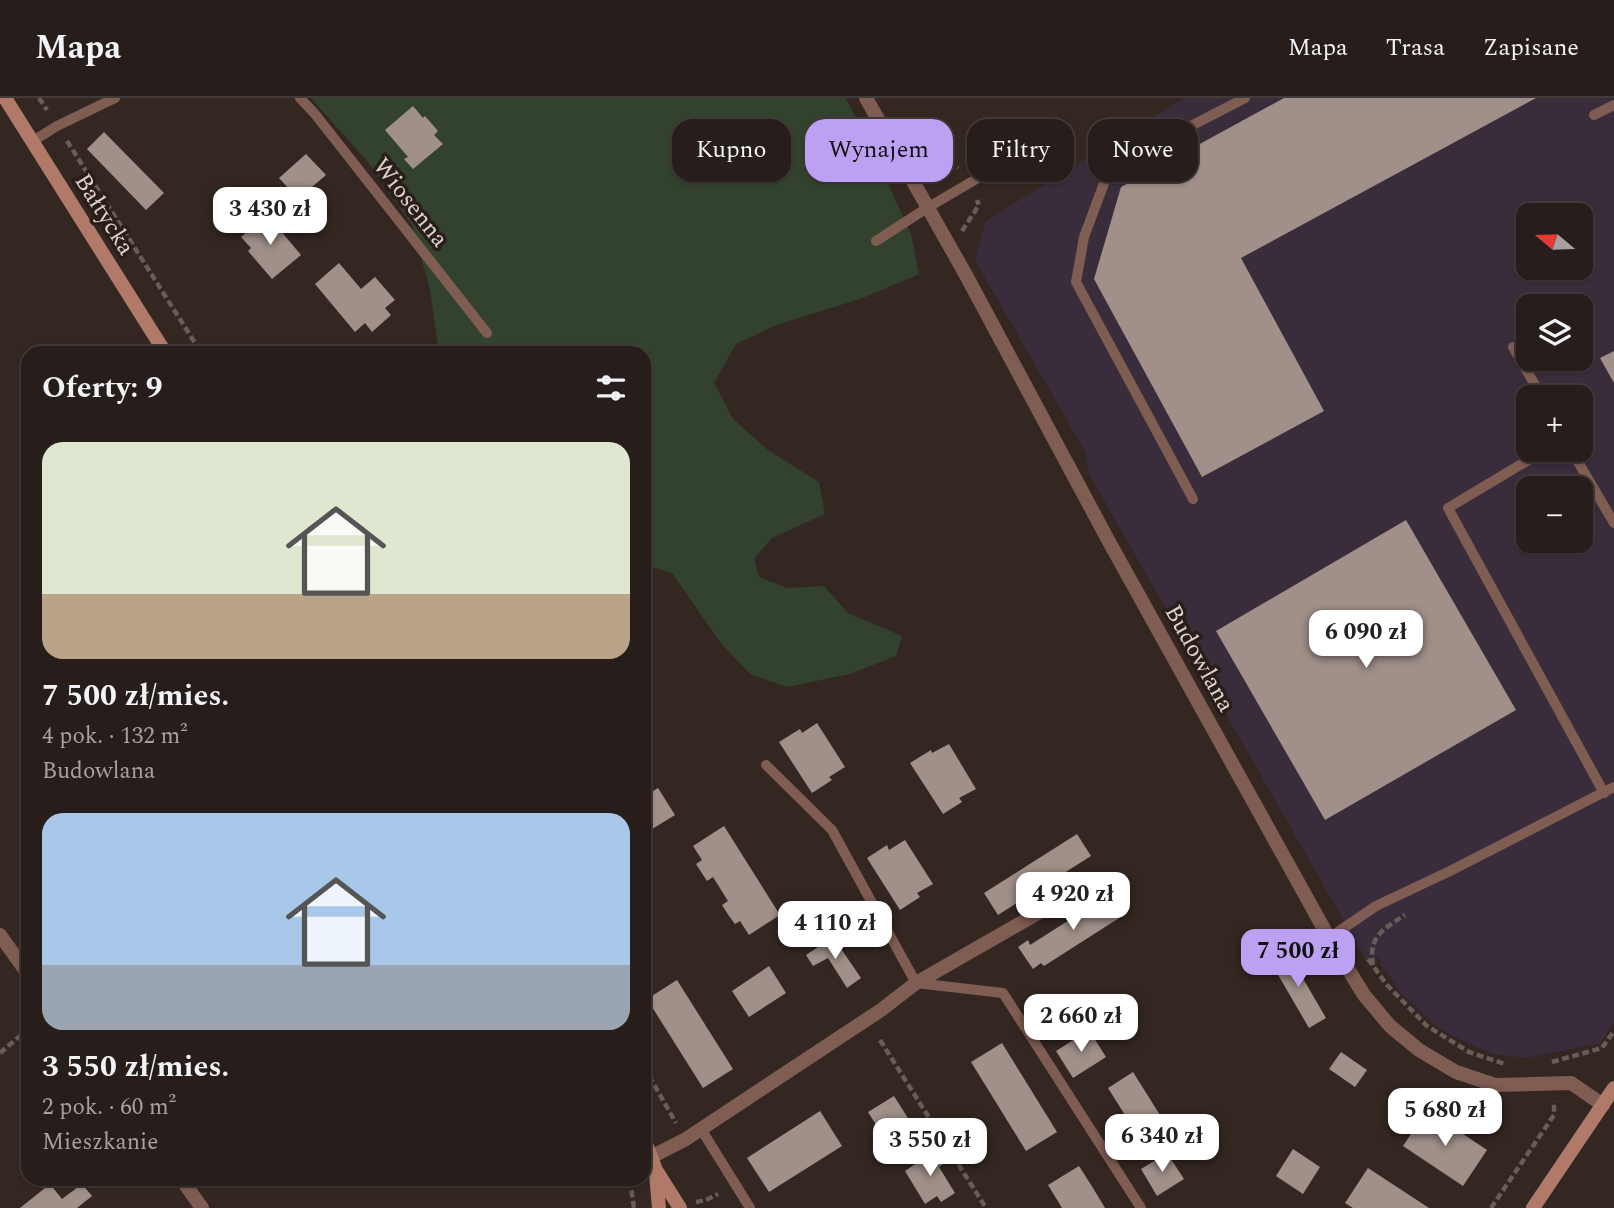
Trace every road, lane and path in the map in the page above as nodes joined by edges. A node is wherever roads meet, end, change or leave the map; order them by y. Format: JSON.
{"nodes":[{"id":1,"x":5,"y":98,"type":"edge"},
{"id":2,"x":39,"y":98,"type":"edge"},
{"id":3,"x":115,"y":98,"type":"edge"},
{"id":4,"x":300,"y":98,"type":"edge"},
{"id":5,"x":866,"y":98,"type":"edge"},
{"id":6,"x":1245,"y":98,"type":"edge"},
{"id":7,"x":1614,"y":105,"type":"edge"},
{"id":8,"x":1594,"y":115,"type":"dead end"},
{"id":9,"x":57,"y":126,"type":"junction"},
{"id":10,"x":33,"y":141,"type":"junction"},
{"id":11,"x":953,"y":167,"type":"edge"},
{"id":12,"x":971,"y":182,"type":"edge"},
{"id":13,"x":968,"y":184,"type":"junction"},
{"id":14,"x":927,"y":208,"type":"junction"},
{"id":15,"x":958,"y":236,"type":"dead end"},
{"id":16,"x":876,"y":241,"type":"dead end"},
{"id":17,"x":487,"y":333,"type":"dead end"},
{"id":18,"x":161,"y":346,"type":"edge"},
{"id":19,"x":197,"y":346,"type":"edge"},
{"id":20,"x":1513,"y":347,"type":"dead end"},
{"id":21,"x":1535,"y":385,"type":"edge"},
{"id":22,"x":1525,"y":462,"type":"edge"},
{"id":23,"x":1578,"y":462,"type":"edge"},
{"id":24,"x":1193,"y":499,"type":"dead end"},
{"id":25,"x":1614,"y":523,"type":"edge"},
{"id":26,"x":766,"y":765,"type":"dead end"},
{"id":27,"x":1609,"y":790,"type":"edge"},
{"id":28,"x":1400,"y":895,"type":"junction"},
{"id":29,"x":1059,"y":901,"type":"dead end"},
{"id":30,"x":0,"y":935,"type":"edge"},
{"id":31,"x":1329,"y":938,"type":"junction"},
{"id":32,"x":1366,"y":956,"type":"dead end"},
{"id":33,"x":21,"y":964,"type":"edge"},
{"id":34,"x":1373,"y":966,"type":"junction"},
{"id":35,"x":916,"y":983,"type":"junction"},
{"id":36,"x":1614,"y":1031,"type":"edge"},
{"id":37,"x":21,"y":1035,"type":"edge"},
{"id":38,"x":880,"y":1040,"type":"dead end"},
{"id":39,"x":0,"y":1053,"type":"edge"},
{"id":40,"x":1551,"y":1062,"type":"junction"},
{"id":41,"x":1540,"y":1063,"type":"dead end"},
{"id":42,"x":1507,"y":1064,"type":"dead end"},
{"id":43,"x":1553,"y":1084,"type":"junction"},
{"id":44,"x":1614,"y":1088,"type":"edge"},
{"id":45,"x":1603,"y":1105,"type":"junction"},
{"id":46,"x":701,"y":1129,"type":"junction"},
{"id":47,"x":651,"y":1156,"type":"edge"},
{"id":48,"x":654,"y":1163,"type":"junction"},
{"id":49,"x":186,"y":1186,"type":"edge"},
{"id":50,"x":631,"y":1186,"type":"edge"},
{"id":51,"x":202,"y":1208,"type":"edge"},
{"id":52,"x":635,"y":1208,"type":"edge"},
{"id":53,"x":659,"y":1208,"type":"edge"},
{"id":54,"x":680,"y":1208,"type":"edge"},
{"id":55,"x":750,"y":1208,"type":"edge"},
{"id":56,"x":986,"y":1208,"type":"edge"},
{"id":57,"x":1140,"y":1208,"type":"edge"},
{"id":58,"x":1491,"y":1208,"type":"edge"},
{"id":59,"x":1533,"y":1208,"type":"edge"}],
"edges":[{"from":1,"to":10,"type":"main road","name":"Bałtycka"},
{"from":2,"to":9,"type":"path"},
{"from":3,"to":9,"type":"lane"},
{"from":4,"to":17,"type":"lane","name":"Wiosenna"},
{"from":5,"to":14,"type":"street","name":"Budowlana"},
{"from":6,"to":24,"type":"lane"},
{"from":7,"to":8,"type":"lane"},
{"from":9,"to":10,"type":"lane"},
{"from":9,"to":19,"type":"path"},
{"from":10,"to":18,"type":"main road","name":"Bałtycka"},
{"from":11,"to":13,"type":"path"},
{"from":12,"to":13,"type":"lane"},
{"from":13,"to":14,"type":"lane"},
{"from":13,"to":15,"type":"path"},
{"from":14,"to":16,"type":"lane"},
{"from":14,"to":31,"type":"street","name":"Budowlana"},
{"from":20,"to":21,"type":"lane"},
{"from":22,"to":27,"type":"lane"},
{"from":23,"to":25,"type":"lane"},
{"from":26,"to":35,"type":"lane"},
{"from":27,"to":28,"type":"lane"},
{"from":28,"to":31,"type":"lane"},
{"from":28,"to":34,"type":"path"},
{"from":29,"to":35,"type":"street"},
{"from":30,"to":33,"type":"street"},
{"from":31,"to":43,"type":"street","name":"Budowlana"},
{"from":32,"to":34,"type":"path"},
{"from":34,"to":42,"type":"path"},
{"from":35,"to":46,"type":"street"},
{"from":35,"to":57,"type":"lane"},
{"from":36,"to":40,"type":"path"},
{"from":37,"to":39,"type":"path"},
{"from":38,"to":56,"type":"path"},
{"from":40,"to":41,"type":"path"},
{"from":40,"to":43,"type":"path"},
{"from":43,"to":45,"type":"street","name":"Budowlana"},
{"from":43,"to":58,"type":"path"},
{"from":44,"to":45,"type":"main road"},
{"from":45,"to":59,"type":"main road"},
{"from":46,"to":48,"type":"street"},
{"from":46,"to":55,"type":"lane"},
{"from":47,"to":48,"type":"main road"},
{"from":48,"to":53,"type":"main road"},
{"from":48,"to":54,"type":"main road"},
{"from":49,"to":51,"type":"street"},
{"from":50,"to":52,"type":"path"}]}
